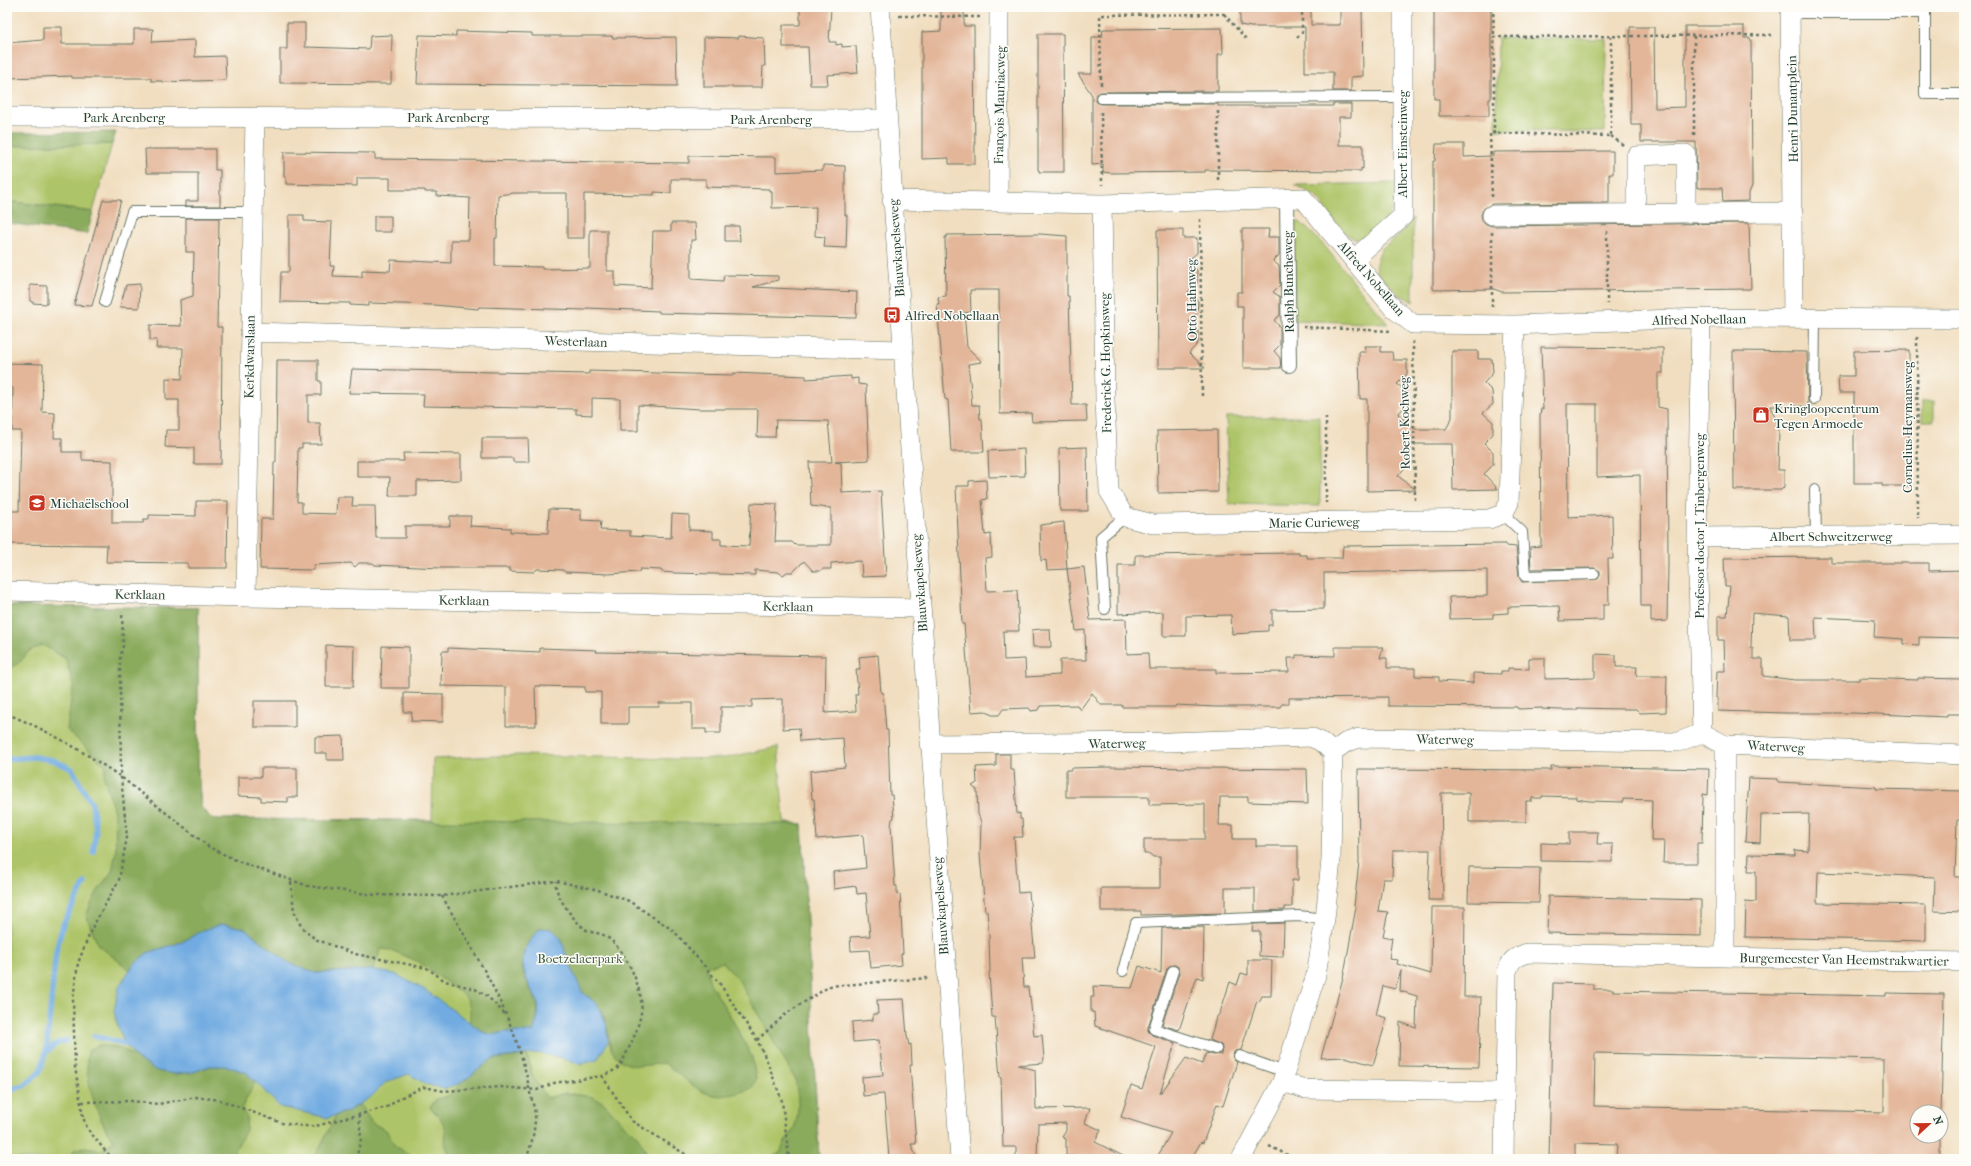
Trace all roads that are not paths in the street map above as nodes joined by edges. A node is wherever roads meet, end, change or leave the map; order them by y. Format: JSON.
{"nodes":[{"id":1,"x":1403,"y":7,"type":"edge"},
{"id":2,"x":1790,"y":10,"type":"edge"},
{"id":3,"x":1925,"y":10,"type":"edge"},
{"id":4,"x":886,"y":12,"type":"edge"},
{"id":5,"x":999,"y":12,"type":"edge"},
{"id":6,"x":1964,"y":94,"type":"edge"},
{"id":7,"x":1402,"y":97,"type":"junction"},
{"id":8,"x":1101,"y":98,"type":"dead end"},
{"id":9,"x":255,"y":116,"type":"junction"},
{"id":10,"x":7,"y":117,"type":"edge"},
{"id":11,"x":888,"y":120,"type":"junction"},
{"id":12,"x":1287,"y":198,"type":"junction"},
{"id":13,"x":892,"y":200,"type":"junction"},
{"id":14,"x":998,"y":202,"type":"junction"},
{"id":15,"x":1102,"y":204,"type":"junction"},
{"id":16,"x":252,"y":212,"type":"junction"},
{"id":17,"x":1636,"y":212,"type":"junction"},
{"id":18,"x":1686,"y":212,"type":"junction"},
{"id":19,"x":1793,"y":212,"type":"junction"},
{"id":20,"x":1492,"y":215,"type":"dead end"},
{"id":21,"x":1354,"y":259,"type":"junction"},
{"id":22,"x":105,"y":302,"type":"dead end"},
{"id":23,"x":1701,"y":318,"type":"junction"},
{"id":24,"x":1793,"y":318,"type":"junction"},
{"id":25,"x":1814,"y":318,"type":"junction"},
{"id":26,"x":1964,"y":319,"type":"edge"},
{"id":27,"x":1515,"y":325,"type":"junction"},
{"id":28,"x":250,"y":332,"type":"junction"},
{"id":29,"x":902,"y":350,"type":"junction"},
{"id":30,"x":1289,"y":366,"type":"dead end"},
{"id":31,"x":1814,"y":399,"type":"dead end"},
{"id":32,"x":1815,"y":490,"type":"dead end"},
{"id":33,"x":1503,"y":514,"type":"junction"},
{"id":34,"x":1125,"y":517,"type":"junction"},
{"id":35,"x":1964,"y":535,"type":"edge"},
{"id":36,"x":1816,"y":536,"type":"junction"},
{"id":37,"x":1697,"y":537,"type":"junction"},
{"id":38,"x":1594,"y":574,"type":"dead end"},
{"id":39,"x":7,"y":591,"type":"edge"},
{"id":40,"x":246,"y":597,"type":"junction"},
{"id":41,"x":921,"y":608,"type":"junction"},
{"id":42,"x":1105,"y":609,"type":"dead end"},
{"id":43,"x":1702,"y":733,"type":"junction"},
{"id":44,"x":929,"y":744,"type":"junction"},
{"id":45,"x":1725,"y":745,"type":"junction"},
{"id":46,"x":1333,"y":752,"type":"junction"},
{"id":47,"x":1964,"y":755,"type":"edge"},
{"id":48,"x":1325,"y":919,"type":"junction"},
{"id":49,"x":1725,"y":957,"type":"junction"},
{"id":50,"x":1964,"y":962,"type":"edge"},
{"id":51,"x":1123,"y":971,"type":"dead end"},
{"id":52,"x":1174,"y":971,"type":"dead end"},
{"id":53,"x":1216,"y":1049,"type":"dead end"},
{"id":54,"x":1239,"y":1056,"type":"dead end"},
{"id":55,"x":1283,"y":1077,"type":"junction"},
{"id":56,"x":1505,"y":1092,"type":"junction"},
{"id":57,"x":960,"y":1159,"type":"edge"},
{"id":58,"x":1241,"y":1159,"type":"edge"},
{"id":59,"x":1504,"y":1159,"type":"edge"}],
"edges":[{"from":1,"to":7,"type":"street","name":"Albert Einsteinweg"},
{"from":2,"to":3,"type":"lane"},
{"from":2,"to":19,"type":"street","name":"Henri Dunantplein"},
{"from":3,"to":6,"type":"lane"},
{"from":4,"to":11,"type":"street","name":"Blauwkapelseweg"},
{"from":5,"to":14,"type":"street","name":"François Mauriacweg"},
{"from":7,"to":8,"type":"lane"},
{"from":7,"to":21,"type":"street","name":"Albert Einsteinweg"},
{"from":9,"to":10,"type":"street","name":"Park Arenberg"},
{"from":9,"to":11,"type":"street","name":"Park Arenberg"},
{"from":9,"to":16,"type":"street","name":"Kerkdwarslaan"},
{"from":11,"to":13,"type":"street","name":"Blauwkapelseweg"},
{"from":12,"to":15,"type":"street","name":"Alfred Nobellaan"},
{"from":12,"to":21,"type":"street","name":"Alfred Nobellaan"},
{"from":12,"to":30,"type":"street","name":"Ralph Buncheweg"},
{"from":13,"to":14,"type":"street","name":"Alfred Nobellaan"},
{"from":13,"to":29,"type":"street","name":"Blauwkapelseweg"},
{"from":14,"to":15,"type":"street","name":"Alfred Nobellaan"},
{"from":15,"to":34,"type":"street","name":"Frederick G. Hopkinsweg"},
{"from":16,"to":22,"type":"lane"},
{"from":16,"to":28,"type":"street","name":"Kerkdwarslaan"},
{"from":17,"to":18,"type":"street"},
{"from":17,"to":18,"type":"street"},
{"from":17,"to":20,"type":"street"},
{"from":18,"to":19,"type":"street"},
{"from":19,"to":24,"type":"street","name":"Henri Dunantplein"},
{"from":21,"to":27,"type":"street","name":"Alfred Nobellaan"},
{"from":23,"to":24,"type":"street","name":"Alfred Nobellaan"},
{"from":23,"to":27,"type":"street","name":"Alfred Nobellaan"},
{"from":23,"to":37,"type":"street","name":"Professor doctor J. Tinbergenweg"},
{"from":24,"to":25,"type":"street","name":"Alfred Nobellaan"},
{"from":25,"to":26,"type":"street","name":"Alfred Nobellaan"},
{"from":25,"to":31,"type":"lane"},
{"from":27,"to":33,"type":"street"},
{"from":28,"to":29,"type":"street","name":"Westerlaan"},
{"from":28,"to":40,"type":"street","name":"Kerkdwarslaan"},
{"from":29,"to":41,"type":"street","name":"Blauwkapelseweg"},
{"from":32,"to":36,"type":"lane"},
{"from":33,"to":34,"type":"street","name":"Marie Curieweg"},
{"from":33,"to":38,"type":"lane"},
{"from":34,"to":42,"type":"lane"},
{"from":35,"to":36,"type":"street","name":"Albert Schweitzerweg"},
{"from":36,"to":37,"type":"street","name":"Albert Schweitzerweg"},
{"from":37,"to":43,"type":"street","name":"Professor doctor J. Tinbergenweg"},
{"from":39,"to":40,"type":"street","name":"Kerklaan"},
{"from":40,"to":41,"type":"street","name":"Kerklaan"},
{"from":41,"to":44,"type":"street","name":"Blauwkapelseweg"},
{"from":43,"to":45,"type":"street","name":"Waterweg"},
{"from":43,"to":46,"type":"street","name":"Waterweg"},
{"from":44,"to":46,"type":"street","name":"Waterweg"},
{"from":44,"to":57,"type":"street","name":"Blauwkapelseweg"},
{"from":45,"to":47,"type":"street","name":"Waterweg"},
{"from":45,"to":49,"type":"street","name":"Burgemeester Van Heemstrakwartier"},
{"from":46,"to":48,"type":"street"},
{"from":48,"to":51,"type":"lane"},
{"from":48,"to":55,"type":"street"},
{"from":49,"to":50,"type":"street","name":"Burgemeester Van Heemstrakwartier"},
{"from":49,"to":56,"type":"street","name":"Burgemeester Van Heemstrakwartier"},
{"from":52,"to":53,"type":"lane"},
{"from":54,"to":55,"type":"lane"},
{"from":55,"to":56,"type":"street"},
{"from":55,"to":58,"type":"street"},
{"from":56,"to":59,"type":"street","name":"Burgemeester Van Heemstrakwartier"}]}
